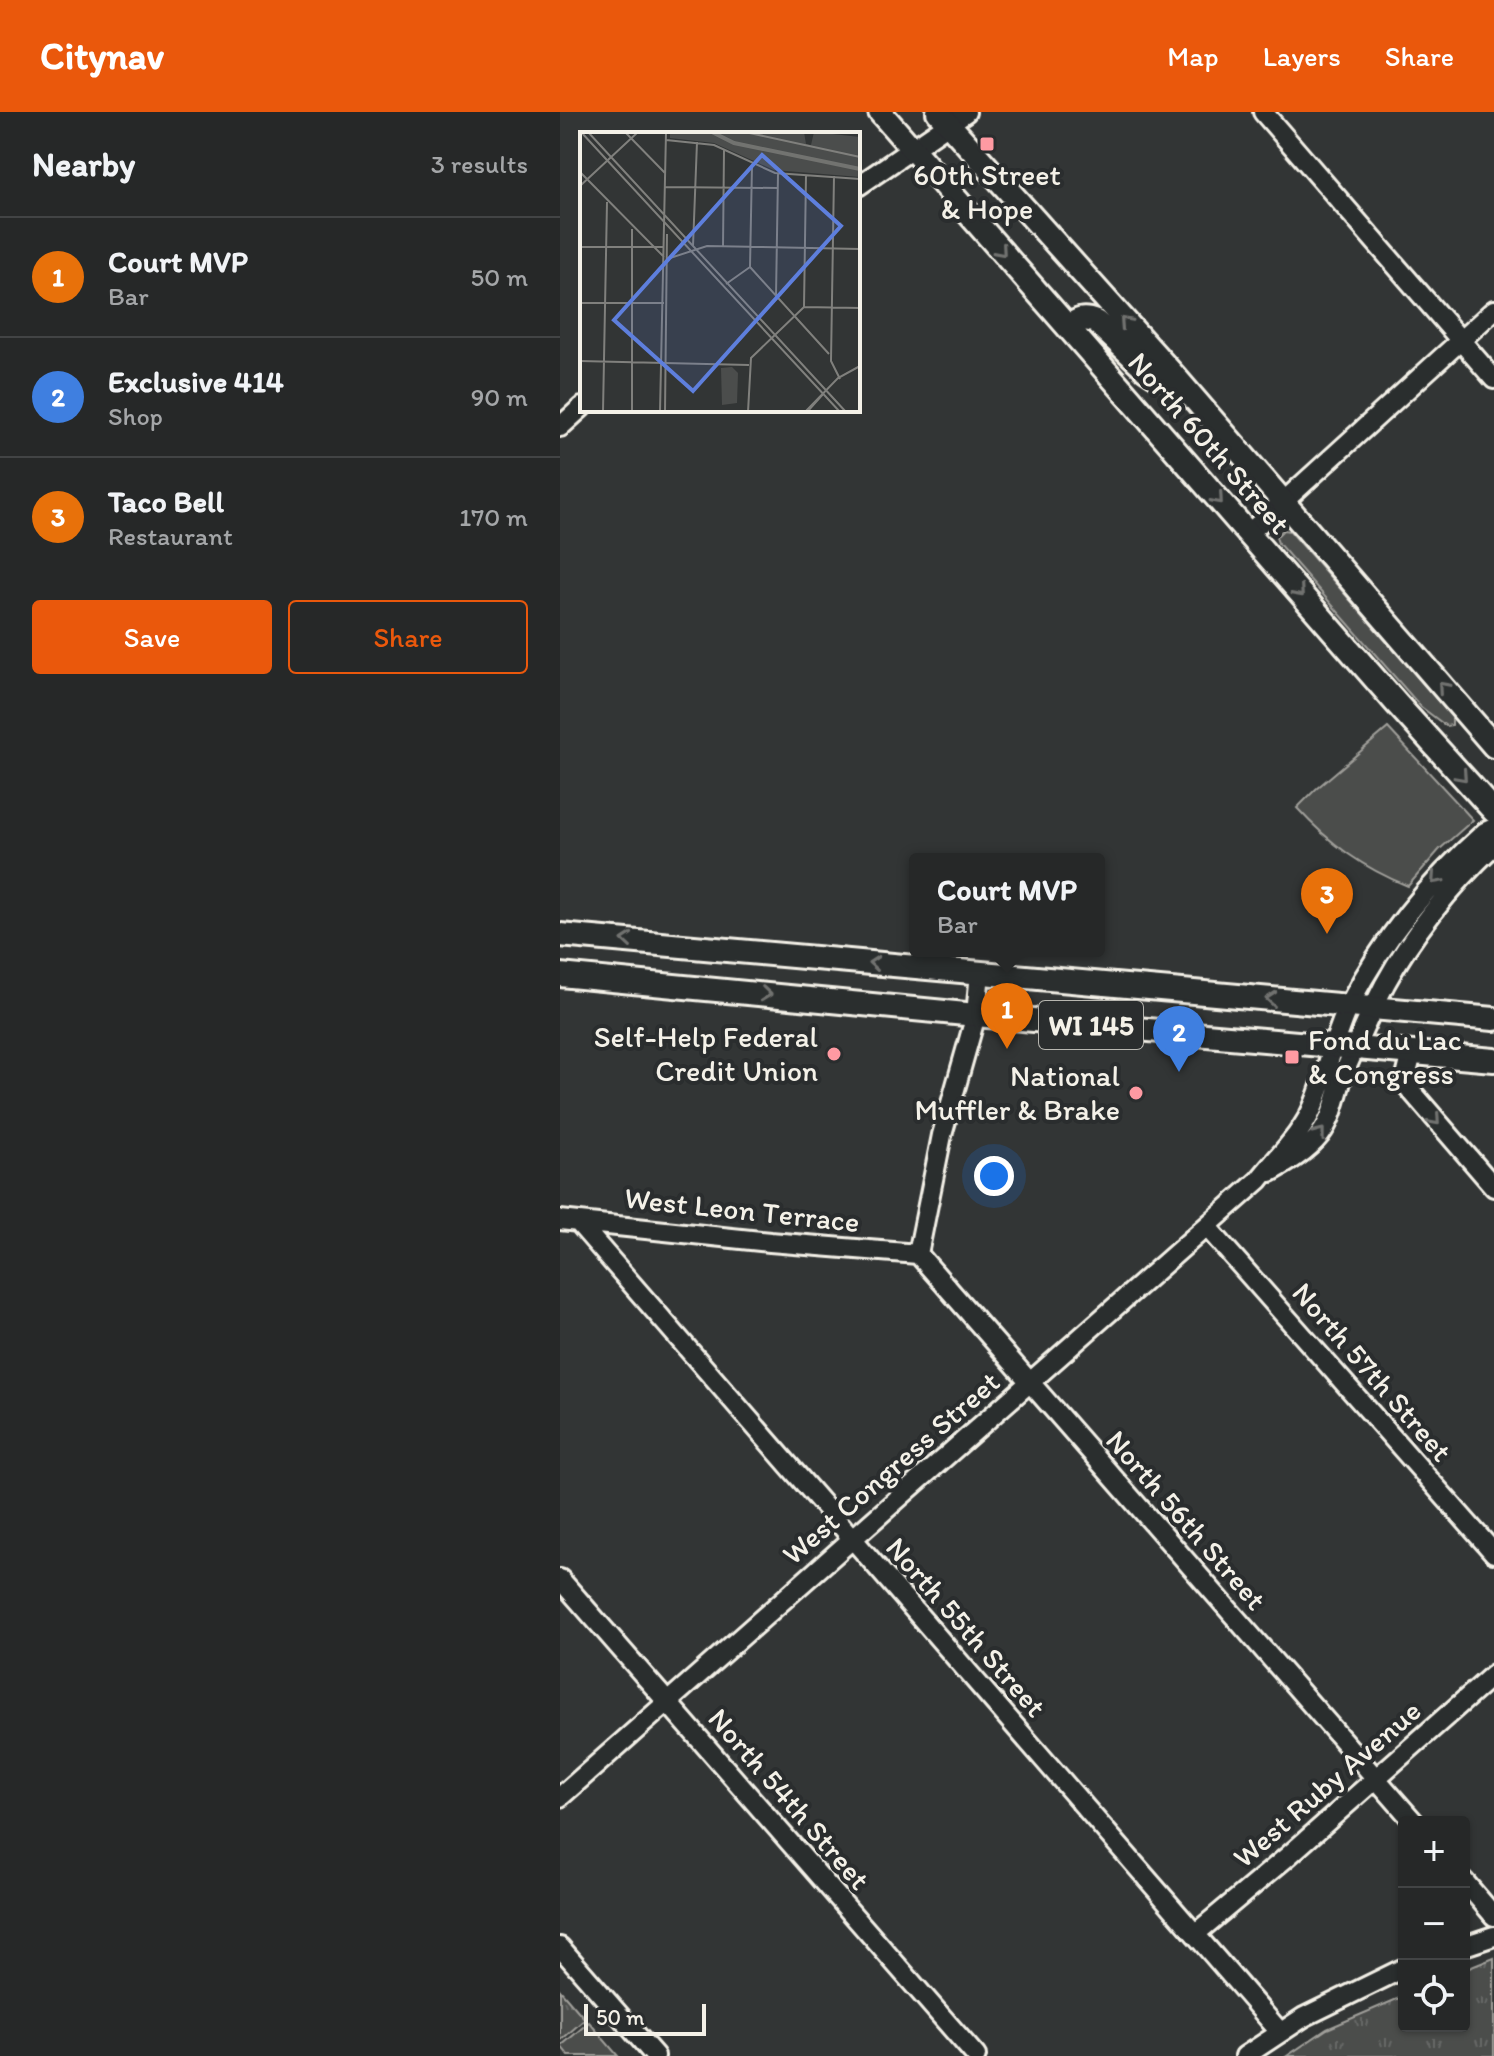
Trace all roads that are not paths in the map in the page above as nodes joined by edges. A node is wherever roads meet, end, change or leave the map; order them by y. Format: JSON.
{"nodes":[{"id":1,"x":880,"y":112,"type":"edge"},
{"id":2,"x":1263,"y":112,"type":"edge"},
{"id":3,"x":951,"y":116,"type":"edge"},
{"id":4,"x":913,"y":151,"type":"junction"},
{"id":5,"x":860,"y":185,"type":"edge"},
{"id":6,"x":1494,"y":310,"type":"edge"},
{"id":7,"x":1068,"y":327,"type":"junction"},
{"id":8,"x":1460,"y":341,"type":"junction"},
{"id":9,"x":1494,"y":379,"type":"edge"},
{"id":10,"x":1178,"y":380,"type":"junction"},
{"id":11,"x":580,"y":409,"type":"edge"},
{"id":12,"x":560,"y":427,"type":"edge"},
{"id":13,"x":1283,"y":502,"type":"junction"},
{"id":14,"x":1248,"y":534,"type":"junction"},
{"id":15,"x":1494,"y":746,"type":"edge"},
{"id":16,"x":1494,"y":811,"type":"edge"},
{"id":17,"x":1494,"y":828,"type":"edge"},
{"id":18,"x":1494,"y":845,"type":"edge"},
{"id":19,"x":560,"y":935,"type":"edge"},
{"id":20,"x":980,"y":972,"type":"junction"},
{"id":21,"x":560,"y":975,"type":"edge"},
{"id":22,"x":1349,"y":1006,"type":"junction"},
{"id":23,"x":1372,"y":1009,"type":"junction"},
{"id":24,"x":976,"y":1015,"type":"junction"},
{"id":25,"x":1494,"y":1019,"type":"edge"},
{"id":26,"x":1333,"y":1045,"type":"junction"},
{"id":27,"x":1357,"y":1047,"type":"junction"},
{"id":28,"x":1412,"y":1053,"type":"junction"},
{"id":29,"x":1494,"y":1060,"type":"edge"},
{"id":30,"x":1259,"y":1180,"type":"junction"},
{"id":31,"x":1494,"y":1187,"type":"edge"},
{"id":32,"x":569,"y":1221,"type":"edge"},
{"id":33,"x":1207,"y":1227,"type":"junction"},
{"id":34,"x":918,"y":1254,"type":"junction"},
{"id":35,"x":1029,"y":1384,"type":"junction"},
{"id":36,"x":852,"y":1539,"type":"junction"},
{"id":37,"x":1494,"y":1553,"type":"edge"},
{"id":38,"x":560,"y":1579,"type":"edge"},
{"id":39,"x":1494,"y":1674,"type":"edge"},
{"id":40,"x":667,"y":1703,"type":"junction"},
{"id":41,"x":1377,"y":1779,"type":"junction"},
{"id":42,"x":560,"y":1797,"type":"edge"},
{"id":43,"x":1409,"y":1816,"type":"edge"},
{"id":44,"x":1470,"y":1888,"type":"edge"},
{"id":45,"x":1494,"y":1916,"type":"edge"},
{"id":46,"x":1195,"y":1934,"type":"junction"},
{"id":47,"x":1494,"y":1936,"type":"edge"},
{"id":48,"x":1470,"y":1944,"type":"edge"},
{"id":49,"x":560,"y":1947,"type":"edge"},
{"id":50,"x":1398,"y":1971,"type":"edge"},
{"id":51,"x":1280,"y":2032,"type":"junction"},
{"id":52,"x":655,"y":2056,"type":"edge"},
{"id":53,"x":976,"y":2056,"type":"edge"},
{"id":54,"x":1245,"y":2056,"type":"edge"}],
"edges":[{"from":1,"to":4,"type":"main road","name":"North 60th Street"},
{"from":2,"to":8,"type":"street"},
{"from":3,"to":4,"type":"street"},
{"from":10,"to":3,"type":"main road","name":"North 60th Street","one_way":true},
{"from":4,"to":5,"type":"street"},
{"from":4,"to":7,"type":"main road","name":"North 60th Street","one_way":true},
{"from":6,"to":8,"type":"street"},
{"from":7,"to":10,"type":"main road"},
{"from":7,"to":14,"type":"main road","name":"North 60th Street","one_way":true},
{"from":8,"to":9,"type":"street"},
{"from":8,"to":13,"type":"street"},
{"from":10,"to":13,"type":"main road","name":"North 60th Street"},
{"from":11,"to":12,"type":"street"},
{"from":13,"to":14,"type":"street"},
{"from":15,"to":13,"type":"main road","name":"North 60th Street","one_way":true},
{"from":14,"to":16,"type":"main road","name":"North 60th Street","one_way":true},
{"from":17,"to":22,"type":"street","name":"West Congress Street","one_way":true},
{"from":18,"to":23,"type":"street","name":"West Congress Street"},
{"from":20,"to":19,"type":"main road","number":"WI 145","one_way":true},
{"from":22,"to":20,"type":"main road","number":"WI 145","one_way":true},
{"from":20,"to":24,"type":"street"},
{"from":21,"to":24,"type":"main road","number":"WI 145","one_way":true},
{"from":22,"to":23,"type":"main road","number":"WI 145"},
{"from":22,"to":26,"type":"street","name":"West Congress Street"},
{"from":23,"to":25,"type":"main road","number":"WI 145"},
{"from":23,"to":27,"type":"street","name":"West Congress Street"},
{"from":24,"to":26,"type":"main road","number":"WI 145"},
{"from":24,"to":34,"type":"street"},
{"from":26,"to":27,"type":"main road","number":"WI 145"},
{"from":26,"to":30,"type":"street","name":"West Congress Street"},
{"from":27,"to":28,"type":"main road","number":"WI 145"},
{"from":30,"to":27,"type":"street","name":"West Congress Street","one_way":true},
{"from":28,"to":29,"type":"main road","number":"WI 145"},
{"from":28,"to":31,"type":"street","one_way":true},
{"from":30,"to":33,"type":"street","name":"West Congress Street"},
{"from":32,"to":34,"type":"street","name":"West Leon Terrace"},
{"from":32,"to":36,"type":"street","name":"North 55th Street"},
{"from":33,"to":35,"type":"street","name":"West Congress Street"},
{"from":33,"to":37,"type":"street","name":"North 57th Street"},
{"from":34,"to":35,"type":"street","name":"North 56th Street"},
{"from":35,"to":36,"type":"street","name":"West Congress Street"},
{"from":35,"to":41,"type":"street","name":"North 56th Street"},
{"from":36,"to":40,"type":"street","name":"West Congress Street"},
{"from":36,"to":46,"type":"street","name":"North 55th Street"},
{"from":38,"to":40,"type":"street","name":"North 54th Street"},
{"from":39,"to":41,"type":"street","name":"West Ruby Avenue"},
{"from":40,"to":42,"type":"street","name":"West Congress Street"},
{"from":40,"to":53,"type":"street","name":"North 54th Street"},
{"from":41,"to":43,"type":"street","name":"North 56th Street"},
{"from":41,"to":46,"type":"street","name":"West Ruby Avenue"},
{"from":44,"to":45,"type":"street"},
{"from":46,"to":51,"type":"street","name":"North 55th Street"},
{"from":47,"to":48,"type":"street"},
{"from":49,"to":52,"type":"street"},
{"from":50,"to":51,"type":"street"},
{"from":51,"to":54,"type":"street"}]}
